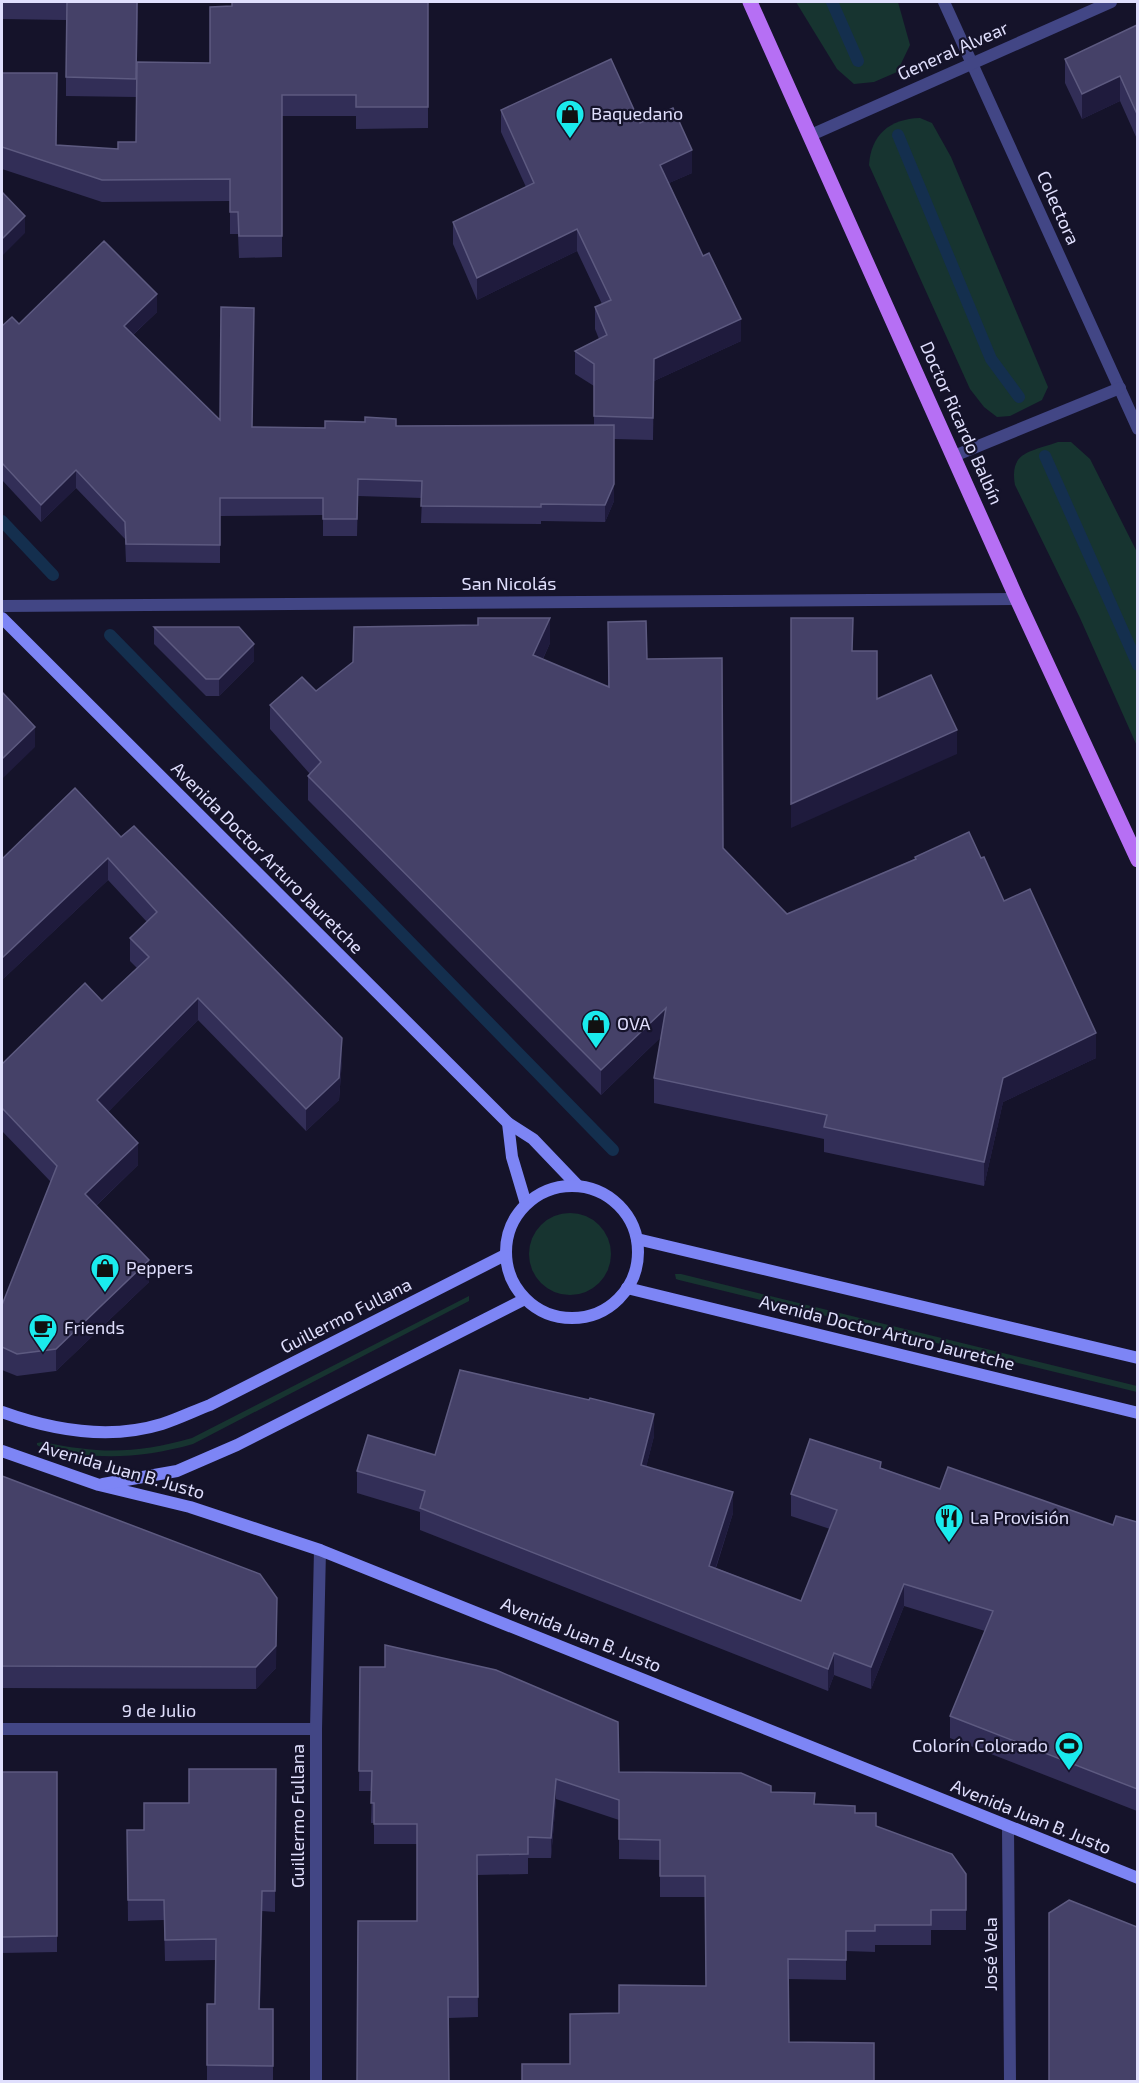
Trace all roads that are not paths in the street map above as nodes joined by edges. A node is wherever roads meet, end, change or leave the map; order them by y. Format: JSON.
{"nodes":[{"id":1,"x":750,"y":2,"type":"edge"},
{"id":2,"x":944,"y":2,"type":"edge"},
{"id":3,"x":1111,"y":2,"type":"edge"},
{"id":4,"x":972,"y":62,"type":"junction"},
{"id":5,"x":811,"y":135,"type":"junction"},
{"id":6,"x":1120,"y":388,"type":"junction"},
{"id":7,"x":1137,"y":429,"type":"edge"},
{"id":8,"x":954,"y":456,"type":"junction"},
{"id":9,"x":1017,"y":599,"type":"junction"},
{"id":10,"x":2,"y":606,"type":"edge"},
{"id":11,"x":2,"y":618,"type":"edge"},
{"id":12,"x":1137,"y":860,"type":"edge"},
{"id":13,"x":508,"y":1123,"type":"junction"},
{"id":14,"x":578,"y":1185,"type":"junction"},
{"id":15,"x":526,"y":1204,"type":"junction"},
{"id":16,"x":637,"y":1239,"type":"junction"},
{"id":17,"x":505,"y":1255,"type":"junction"},
{"id":18,"x":627,"y":1288,"type":"junction"},
{"id":19,"x":525,"y":1299,"type":"junction"},
{"id":20,"x":1137,"y":1358,"type":"edge"},
{"id":21,"x":2,"y":1412,"type":"edge"},
{"id":22,"x":1137,"y":1413,"type":"edge"},
{"id":23,"x":28,"y":1422,"type":"joint"},
{"id":24,"x":2,"y":1451,"type":"edge"},
{"id":25,"x":99,"y":1485,"type":"junction"},
{"id":26,"x":320,"y":1550,"type":"junction"},
{"id":27,"x":2,"y":1729,"type":"edge"},
{"id":28,"x":316,"y":1729,"type":"junction"},
{"id":29,"x":1008,"y":1827,"type":"junction"},
{"id":30,"x":1137,"y":1878,"type":"edge"},
{"id":31,"x":316,"y":2082,"type":"edge"},
{"id":32,"x":1010,"y":2082,"type":"edge"}],
"edges":[{"from":1,"to":5,"type":"main road","name":"Doctor Ricardo Balbín"},
{"from":2,"to":4,"type":"street","name":"Colectora"},
{"from":3,"to":4,"type":"street","name":"General Alvear"},
{"from":4,"to":5,"type":"street","name":"General Alvear"},
{"from":4,"to":6,"type":"street","name":"Colectora"},
{"from":5,"to":8,"type":"main road","name":"Doctor Ricardo Balbín"},
{"from":6,"to":7,"type":"street","name":"Colectora"},
{"from":6,"to":8,"type":"street"},
{"from":8,"to":9,"type":"main road","name":"Doctor Ricardo Balbín"},
{"from":9,"to":10,"type":"street","name":"San Nicolás"},
{"from":9,"to":12,"type":"main road","name":"Doctor Ricardo Balbín"},
{"from":11,"to":13,"type":"main road","name":"Avenida Doctor Arturo Jauretche"},
{"from":13,"to":14,"type":"main road","name":"Avenida Doctor Arturo Jauretche"},
{"from":13,"to":15,"type":"main road"},
{"from":14,"to":15,"type":"main road","name":"Avenida Doctor Arturo Jauretche"},
{"from":14,"to":16,"type":"main road","name":"Avenida Doctor Arturo Jauretche"},
{"from":15,"to":17,"type":"main road","name":"Avenida Doctor Arturo Jauretche"},
{"from":16,"to":18,"type":"main road","name":"Avenida Doctor Arturo Jauretche"},
{"from":16,"to":20,"type":"main road","name":"Avenida Doctor Arturo Jauretche"},
{"from":17,"to":19,"type":"main road","name":"Avenida Doctor Arturo Jauretche"},
{"from":17,"to":23,"type":"main road","name":"Guillermo Fullana"},
{"from":18,"to":19,"type":"main road","name":"Avenida Doctor Arturo Jauretche"},
{"from":18,"to":22,"type":"main road","name":"Avenida Doctor Arturo Jauretche"},
{"from":19,"to":25,"type":"main road"},
{"from":21,"to":23,"type":"main road","name":"Avenida Juan B. Justo"},
{"from":24,"to":25,"type":"main road","name":"Avenida Juan B. Justo"},
{"from":25,"to":26,"type":"main road","name":"Avenida Juan B. Justo"},
{"from":26,"to":28,"type":"street","name":"Guillermo Fullana"},
{"from":26,"to":29,"type":"main road","name":"Avenida Juan B. Justo"},
{"from":27,"to":28,"type":"street","name":"9 de Julio"},
{"from":28,"to":31,"type":"street","name":"Guillermo Fullana"},
{"from":29,"to":30,"type":"main road","name":"Avenida Juan B. Justo"},
{"from":29,"to":32,"type":"street","name":"José Vela"}]}
